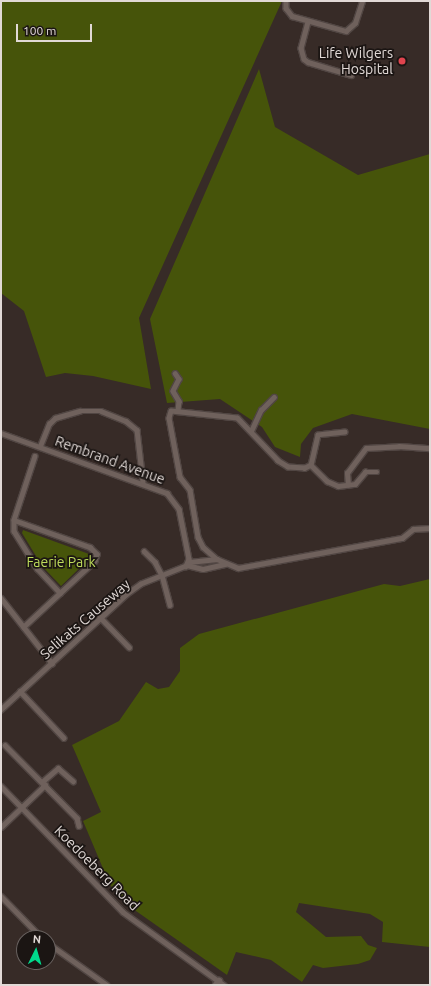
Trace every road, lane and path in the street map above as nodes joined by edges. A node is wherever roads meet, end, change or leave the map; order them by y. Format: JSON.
{"nodes":[{"id":1,"x":286,"y":1,"type":"edge"},
{"id":2,"x":362,"y":1,"type":"edge"},
{"id":3,"x":308,"y":22,"type":"junction"},
{"id":4,"x":350,"y":75,"type":"dead end"},
{"id":5,"x":175,"y":373,"type":"dead end"},
{"id":6,"x":274,"y":397,"type":"dead end"},
{"id":7,"x":178,"y":410,"type":"junction"},
{"id":8,"x":251,"y":431,"type":"junction"},
{"id":9,"x":345,"y":432,"type":"dead end"},
{"id":10,"x":1,"y":433,"type":"edge"},
{"id":11,"x":40,"y":446,"type":"junction"},
{"id":12,"x":430,"y":448,"type":"edge"},
{"id":13,"x":35,"y":456,"type":"dead end"},
{"id":14,"x":311,"y":465,"type":"junction"},
{"id":15,"x":377,"y":472,"type":"dead end"},
{"id":16,"x":143,"y":482,"type":"junction"},
{"id":17,"x":348,"y":486,"type":"junction"},
{"id":18,"x":14,"y":520,"type":"junction"},
{"id":19,"x":430,"y":528,"type":"edge"},
{"id":20,"x":144,"y":551,"type":"dead end"},
{"id":21,"x":217,"y":559,"type":"junction"},
{"id":22,"x":188,"y":562,"type":"junction"},
{"id":23,"x":225,"y":564,"type":"junction"},
{"id":24,"x":162,"y":575,"type":"junction"},
{"id":25,"x":60,"y":593,"type":"junction"},
{"id":26,"x":1,"y":599,"type":"edge"},
{"id":27,"x":170,"y":605,"type":"dead end"},
{"id":28,"x":100,"y":617,"type":"junction"},
{"id":29,"x":24,"y":627,"type":"junction"},
{"id":30,"x":129,"y":647,"type":"dead end"},
{"id":31,"x":52,"y":663,"type":"junction"},
{"id":32,"x":20,"y":692,"type":"junction"},
{"id":33,"x":1,"y":710,"type":"edge"},
{"id":34,"x":64,"y":738,"type":"dead end"},
{"id":35,"x":5,"y":745,"type":"dead end"},
{"id":36,"x":73,"y":782,"type":"dead end"},
{"id":37,"x":44,"y":783,"type":"junction"},
{"id":38,"x":1,"y":786,"type":"edge"},
{"id":39,"x":21,"y":807,"type":"junction"},
{"id":40,"x":78,"y":826,"type":"dead end"},
{"id":41,"x":1,"y":827,"type":"edge"},
{"id":42,"x":1,"y":896,"type":"edge"},
{"id":43,"x":34,"y":930,"type":"edge"},
{"id":44,"x":56,"y":949,"type":"edge"},
{"id":45,"x":218,"y":983,"type":"edge"},
{"id":46,"x":107,"y":985,"type":"edge"},
{"id":47,"x":224,"y":985,"type":"edge"}],
"edges":[{"from":1,"to":3,"type":"street"},
{"from":2,"to":3,"type":"street"},
{"from":3,"to":4,"type":"street"},
{"from":5,"to":7,"type":"street"},
{"from":6,"to":8,"type":"street"},
{"from":7,"to":8,"type":"street"},
{"from":7,"to":21,"type":"street"},
{"from":8,"to":14,"type":"street"},
{"from":9,"to":14,"type":"street"},
{"from":10,"to":11,"type":"street","name":"Rembrand Avenue"},
{"from":11,"to":16,"type":"street","name":"Rembrand Avenue"},
{"from":11,"to":16,"type":"street"},
{"from":12,"to":17,"type":"street"},
{"from":13,"to":18,"type":"street"},
{"from":14,"to":17,"type":"street"},
{"from":15,"to":17,"type":"street"},
{"from":16,"to":22,"type":"street","name":"Rembrand Avenue"},
{"from":18,"to":25,"type":"street"},
{"from":18,"to":25,"type":"street"},
{"from":19,"to":23,"type":"street"},
{"from":20,"to":24,"type":"street"},
{"from":21,"to":22,"type":"street"},
{"from":21,"to":23,"type":"street"},
{"from":22,"to":23,"type":"street"},
{"from":22,"to":24,"type":"street","name":"Selikats Causeway"},
{"from":24,"to":27,"type":"street"},
{"from":24,"to":28,"type":"street","name":"Selikats Causeway"},
{"from":25,"to":29,"type":"street"},
{"from":26,"to":29,"type":"street"},
{"from":28,"to":30,"type":"street"},
{"from":28,"to":31,"type":"street","name":"Selikats Causeway"},
{"from":29,"to":31,"type":"street"},
{"from":31,"to":32,"type":"street","name":"Selikats Causeway"},
{"from":32,"to":33,"type":"street","name":"Selikats Causeway"},
{"from":32,"to":34,"type":"street"},
{"from":35,"to":37,"type":"street"},
{"from":36,"to":37,"type":"street"},
{"from":37,"to":39,"type":"street"},
{"from":37,"to":40,"type":"street"},
{"from":38,"to":39,"type":"street","name":"Koedoeberg Road"},
{"from":39,"to":41,"type":"street"},
{"from":39,"to":45,"type":"street","name":"Koedoeberg Road"},
{"from":42,"to":43,"type":"street"},
{"from":44,"to":46,"type":"street"},
{"from":45,"to":47,"type":"street","name":"Koedoeberg Road"}]}
